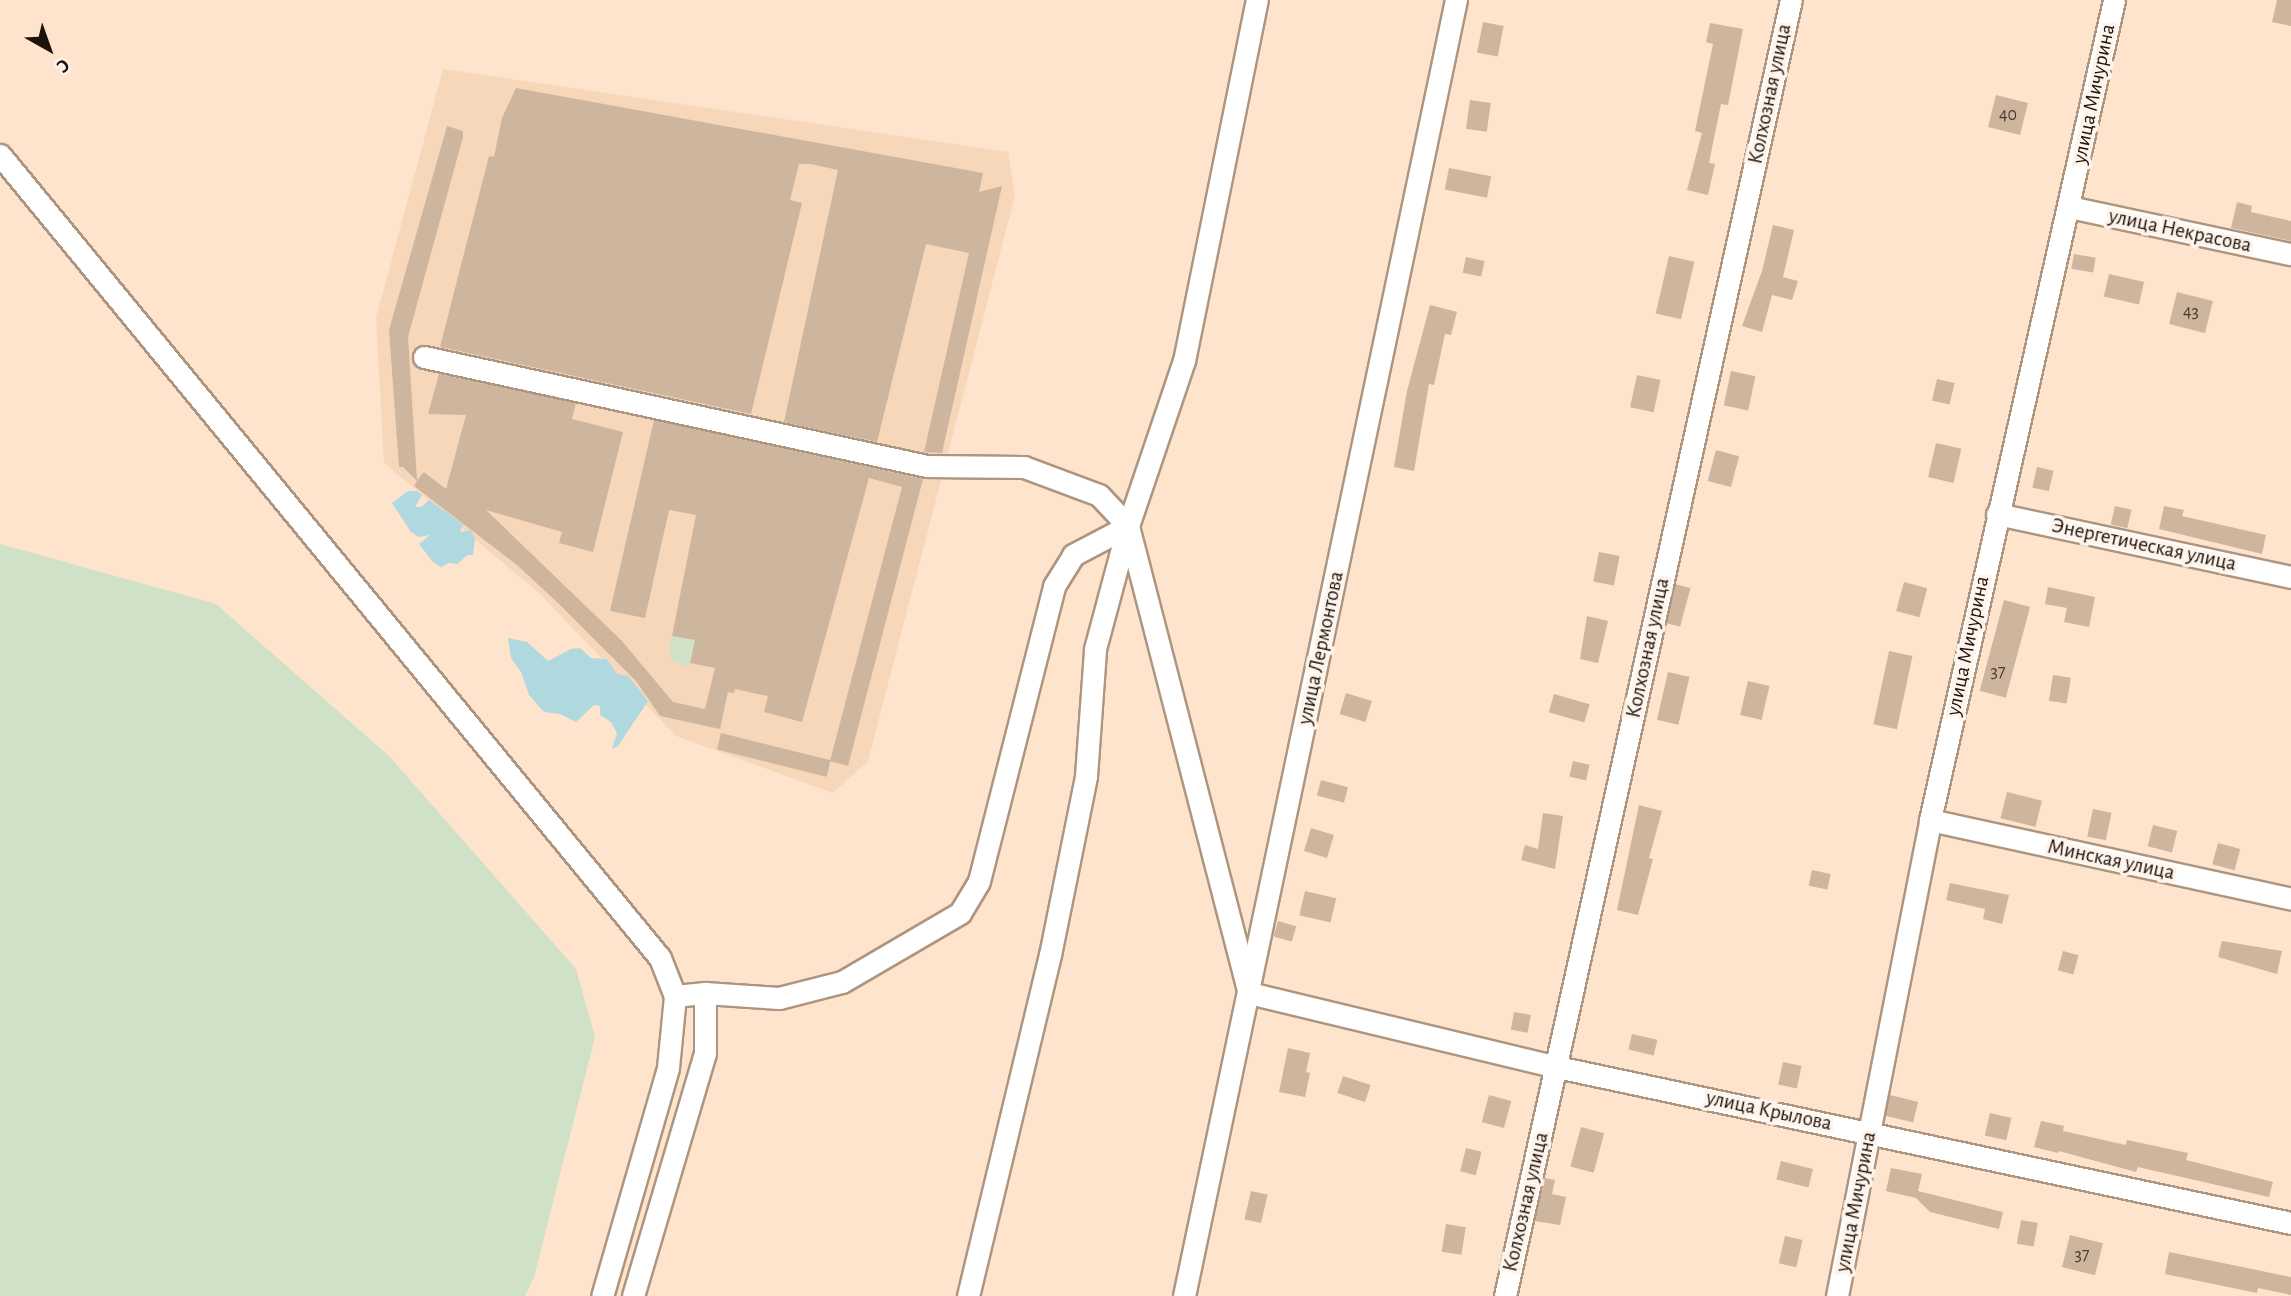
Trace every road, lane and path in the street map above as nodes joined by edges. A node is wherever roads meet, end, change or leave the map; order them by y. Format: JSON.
{"nodes":[{"id":1,"x":1257,"y":0,"type":"edge"},
{"id":2,"x":1456,"y":0,"type":"edge"},
{"id":3,"x":1791,"y":0,"type":"edge"},
{"id":4,"x":2114,"y":0,"type":"edge"},
{"id":5,"x":0,"y":155,"type":"edge"},
{"id":6,"x":2069,"y":207,"type":"junction"},
{"id":7,"x":2291,"y":254,"type":"edge"},
{"id":8,"x":424,"y":357,"type":"dead end"},
{"id":9,"x":1997,"y":514,"type":"junction"},
{"id":10,"x":1128,"y":526,"type":"junction"},
{"id":11,"x":2291,"y":577,"type":"edge"},
{"id":12,"x":1930,"y":820,"type":"junction"},
{"id":13,"x":2291,"y":899,"type":"edge"},
{"id":14,"x":705,"y":992,"type":"junction"},
{"id":15,"x":1249,"y":993,"type":"junction"},
{"id":16,"x":675,"y":996,"type":"junction"},
{"id":17,"x":1557,"y":1067,"type":"junction"},
{"id":18,"x":1870,"y":1131,"type":"junction"},
{"id":19,"x":2291,"y":1223,"type":"edge"},
{"id":20,"x":602,"y":1296,"type":"edge"},
{"id":21,"x":633,"y":1296,"type":"edge"},
{"id":22,"x":968,"y":1296,"type":"edge"},
{"id":23,"x":1184,"y":1296,"type":"edge"},
{"id":24,"x":1504,"y":1296,"type":"edge"},
{"id":25,"x":1837,"y":1296,"type":"edge"}],
"edges":[{"from":1,"to":10,"type":"street"},
{"from":2,"to":15,"type":"street","name":"улица Лермонтова"},
{"from":3,"to":17,"type":"street","name":"Колхозная улица"},
{"from":4,"to":6,"type":"street","name":"улица Мичурина"},
{"from":5,"to":16,"type":"street"},
{"from":6,"to":7,"type":"street","name":"улица Некрасова"},
{"from":6,"to":9,"type":"street","name":"улица Мичурина"},
{"from":8,"to":10,"type":"street"},
{"from":9,"to":11,"type":"street","name":"Энергетическая улица"},
{"from":9,"to":12,"type":"street","name":"улица Мичурина"},
{"from":10,"to":14,"type":"street"},
{"from":10,"to":15,"type":"street"},
{"from":10,"to":22,"type":"street"},
{"from":12,"to":13,"type":"street","name":"Минская улица"},
{"from":12,"to":18,"type":"street","name":"улица Мичурина"},
{"from":14,"to":16,"type":"street"},
{"from":14,"to":21,"type":"street"},
{"from":15,"to":17,"type":"street","name":"улица Крылова"},
{"from":15,"to":23,"type":"street","name":"улица Лермонтова"},
{"from":16,"to":20,"type":"street"},
{"from":17,"to":18,"type":"street","name":"улица Крылова"},
{"from":17,"to":24,"type":"street","name":"Колхозная улица"},
{"from":18,"to":19,"type":"street","name":"улица Крылова"},
{"from":18,"to":25,"type":"street","name":"улица Мичурина"}]}
